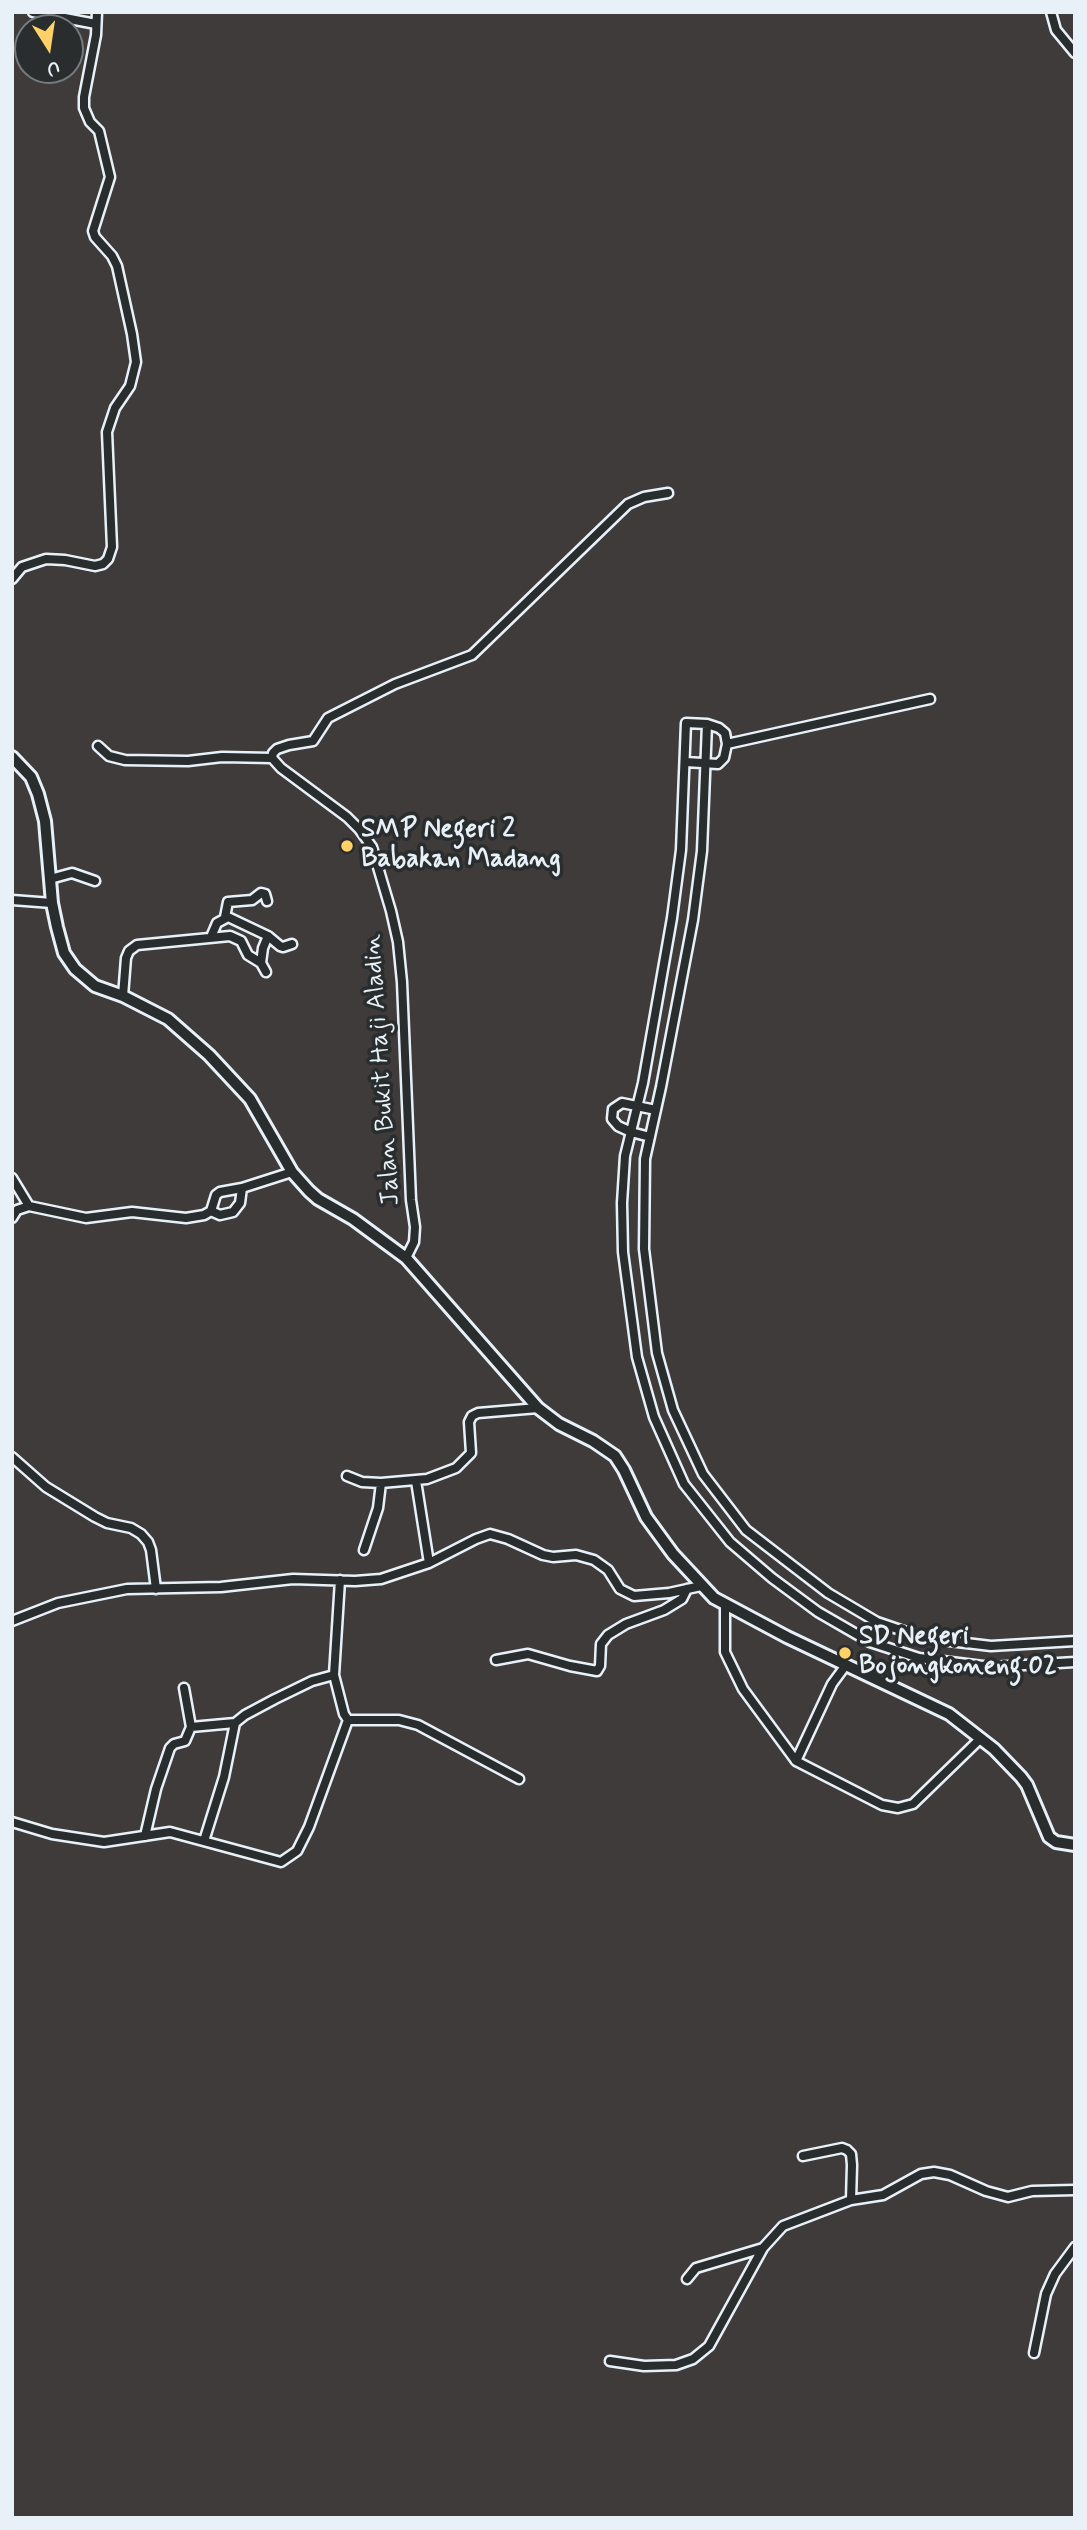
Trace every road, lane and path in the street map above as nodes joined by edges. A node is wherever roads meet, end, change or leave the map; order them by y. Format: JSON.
{"nodes":[{"id":1,"x":33,"y":12,"type":"edge"},
{"id":2,"x":97,"y":12,"type":"edge"},
{"id":3,"x":1051,"y":12,"type":"edge"},
{"id":4,"x":96,"y":24,"type":"junction"},
{"id":5,"x":1075,"y":53,"type":"edge"},
{"id":6,"x":668,"y":493,"type":"dead end"},
{"id":7,"x":12,"y":579,"type":"edge"},
{"id":8,"x":930,"y":699,"type":"dead end"},
{"id":9,"x":707,"y":724,"type":"junction"},
{"id":10,"x":727,"y":744,"type":"junction"},
{"id":11,"x":98,"y":746,"type":"dead end"},
{"id":12,"x":12,"y":758,"type":"edge"},
{"id":13,"x":272,"y":758,"type":"junction"},
{"id":14,"x":685,"y":762,"type":"junction"},
{"id":15,"x":706,"y":765,"type":"junction"},
{"id":16,"x":50,"y":879,"type":"junction"},
{"id":17,"x":95,"y":881,"type":"dead end"},
{"id":18,"x":12,"y":900,"type":"edge"},
{"id":19,"x":267,"y":901,"type":"dead end"},
{"id":20,"x":52,"y":903,"type":"junction"},
{"id":21,"x":225,"y":917,"type":"junction"},
{"id":22,"x":268,"y":936,"type":"junction"},
{"id":23,"x":211,"y":937,"type":"junction"},
{"id":24,"x":292,"y":944,"type":"dead end"},
{"id":25,"x":261,"y":963,"type":"junction"},
{"id":26,"x":267,"y":972,"type":"dead end"},
{"id":27,"x":123,"y":996,"type":"junction"},
{"id":28,"x":637,"y":1105,"type":"junction"},
{"id":29,"x":656,"y":1110,"type":"junction"},
{"id":30,"x":631,"y":1132,"type":"junction"},
{"id":31,"x":650,"y":1137,"type":"junction"},
{"id":32,"x":292,"y":1172,"type":"junction"},
{"id":33,"x":12,"y":1178,"type":"edge"},
{"id":34,"x":242,"y":1188,"type":"junction"},
{"id":35,"x":29,"y":1206,"type":"junction"},
{"id":36,"x":211,"y":1211,"type":"junction"},
{"id":37,"x":12,"y":1218,"type":"edge"},
{"id":38,"x":406,"y":1258,"type":"junction"},
{"id":39,"x":538,"y":1408,"type":"junction"},
{"id":40,"x":12,"y":1457,"type":"edge"},
{"id":41,"x":347,"y":1476,"type":"dead end"},
{"id":42,"x":416,"y":1481,"type":"junction"},
{"id":43,"x":381,"y":1483,"type":"junction"},
{"id":44,"x":364,"y":1550,"type":"dead end"},
{"id":45,"x":429,"y":1563,"type":"junction"},
{"id":46,"x":340,"y":1580,"type":"junction"},
{"id":47,"x":701,"y":1586,"type":"junction"},
{"id":48,"x":156,"y":1588,"type":"junction"},
{"id":49,"x":688,"y":1589,"type":"junction"},
{"id":50,"x":725,"y":1605,"type":"junction"},
{"id":51,"x":12,"y":1621,"type":"edge"},
{"id":52,"x":1075,"y":1641,"type":"edge"},
{"id":53,"x":496,"y":1660,"type":"dead end"},
{"id":54,"x":1075,"y":1662,"type":"edge"},
{"id":55,"x":846,"y":1665,"type":"junction"},
{"id":56,"x":334,"y":1675,"type":"junction"},
{"id":57,"x":184,"y":1688,"type":"dead end"},
{"id":58,"x":348,"y":1720,"type":"junction"},
{"id":59,"x":235,"y":1724,"type":"junction"},
{"id":60,"x":191,"y":1727,"type":"junction"},
{"id":61,"x":981,"y":1738,"type":"junction"},
{"id":62,"x":796,"y":1761,"type":"junction"},
{"id":63,"x":519,"y":1779,"type":"dead end"},
{"id":64,"x":12,"y":1822,"type":"edge"},
{"id":65,"x":145,"y":1836,"type":"junction"},
{"id":66,"x":204,"y":1841,"type":"junction"},
{"id":67,"x":1075,"y":1845,"type":"edge"},
{"id":68,"x":803,"y":2157,"type":"dead end"},
{"id":69,"x":1075,"y":2190,"type":"edge"},
{"id":70,"x":851,"y":2200,"type":"junction"},
{"id":71,"x":1075,"y":2247,"type":"edge"},
{"id":72,"x":763,"y":2248,"type":"junction"},
{"id":73,"x":687,"y":2279,"type":"dead end"},
{"id":74,"x":1034,"y":2353,"type":"dead end"},
{"id":75,"x":610,"y":2361,"type":"dead end"}],
"edges":[{"from":1,"to":4,"type":"street"},
{"from":2,"to":4,"type":"street"},
{"from":3,"to":5,"type":"street"},
{"from":4,"to":7,"type":"street"},
{"from":6,"to":13,"type":"street"},
{"from":8,"to":10,"type":"street"},
{"from":9,"to":10,"type":"street"},
{"from":9,"to":14,"type":"street"},
{"from":9,"to":15,"type":"street"},
{"from":10,"to":15,"type":"street"},
{"from":11,"to":13,"type":"street"},
{"from":12,"to":16,"type":"street"},
{"from":13,"to":38,"type":"street","name":"Jalan Bukit Haji Aladin"},
{"from":14,"to":15,"type":"street"},
{"from":14,"to":28,"type":"street"},
{"from":15,"to":29,"type":"street"},
{"from":16,"to":17,"type":"street"},
{"from":16,"to":20,"type":"street"},
{"from":18,"to":20,"type":"street"},
{"from":19,"to":21,"type":"street"},
{"from":20,"to":27,"type":"street"},
{"from":21,"to":22,"type":"street"},
{"from":21,"to":23,"type":"street"},
{"from":22,"to":24,"type":"street"},
{"from":22,"to":25,"type":"street"},
{"from":23,"to":25,"type":"street"},
{"from":23,"to":27,"type":"street"},
{"from":25,"to":26,"type":"street"},
{"from":27,"to":32,"type":"street"},
{"from":28,"to":29,"type":"street"},
{"from":28,"to":30,"type":"street"},
{"from":28,"to":30,"type":"street"},
{"from":29,"to":31,"type":"street"},
{"from":30,"to":31,"type":"street"},
{"from":30,"to":54,"type":"street"},
{"from":31,"to":52,"type":"street"},
{"from":32,"to":34,"type":"street"},
{"from":32,"to":38,"type":"street"},
{"from":33,"to":35,"type":"street"},
{"from":34,"to":36,"type":"street"},
{"from":34,"to":36,"type":"street"},
{"from":35,"to":36,"type":"street"},
{"from":35,"to":37,"type":"street"},
{"from":38,"to":39,"type":"street"},
{"from":39,"to":42,"type":"street"},
{"from":39,"to":47,"type":"street"},
{"from":40,"to":48,"type":"street"},
{"from":41,"to":43,"type":"street"},
{"from":42,"to":43,"type":"street"},
{"from":42,"to":45,"type":"street"},
{"from":43,"to":44,"type":"street"},
{"from":45,"to":46,"type":"street"},
{"from":45,"to":49,"type":"street"},
{"from":46,"to":48,"type":"street"},
{"from":46,"to":56,"type":"street"},
{"from":47,"to":49,"type":"street"},
{"from":47,"to":50,"type":"street"},
{"from":48,"to":51,"type":"street"},
{"from":49,"to":53,"type":"street"},
{"from":50,"to":55,"type":"street"},
{"from":50,"to":62,"type":"street"},
{"from":55,"to":61,"type":"street"},
{"from":55,"to":62,"type":"street"},
{"from":56,"to":58,"type":"street"},
{"from":56,"to":59,"type":"street"},
{"from":57,"to":60,"type":"street"},
{"from":58,"to":63,"type":"street"},
{"from":58,"to":66,"type":"street"},
{"from":59,"to":60,"type":"street"},
{"from":59,"to":66,"type":"street"},
{"from":60,"to":65,"type":"street"},
{"from":61,"to":62,"type":"street"},
{"from":61,"to":67,"type":"street"},
{"from":64,"to":65,"type":"street"},
{"from":65,"to":66,"type":"street"},
{"from":68,"to":70,"type":"street"},
{"from":69,"to":70,"type":"street"},
{"from":70,"to":72,"type":"street"},
{"from":71,"to":74,"type":"street"},
{"from":72,"to":73,"type":"street"},
{"from":72,"to":75,"type":"street"}]}
